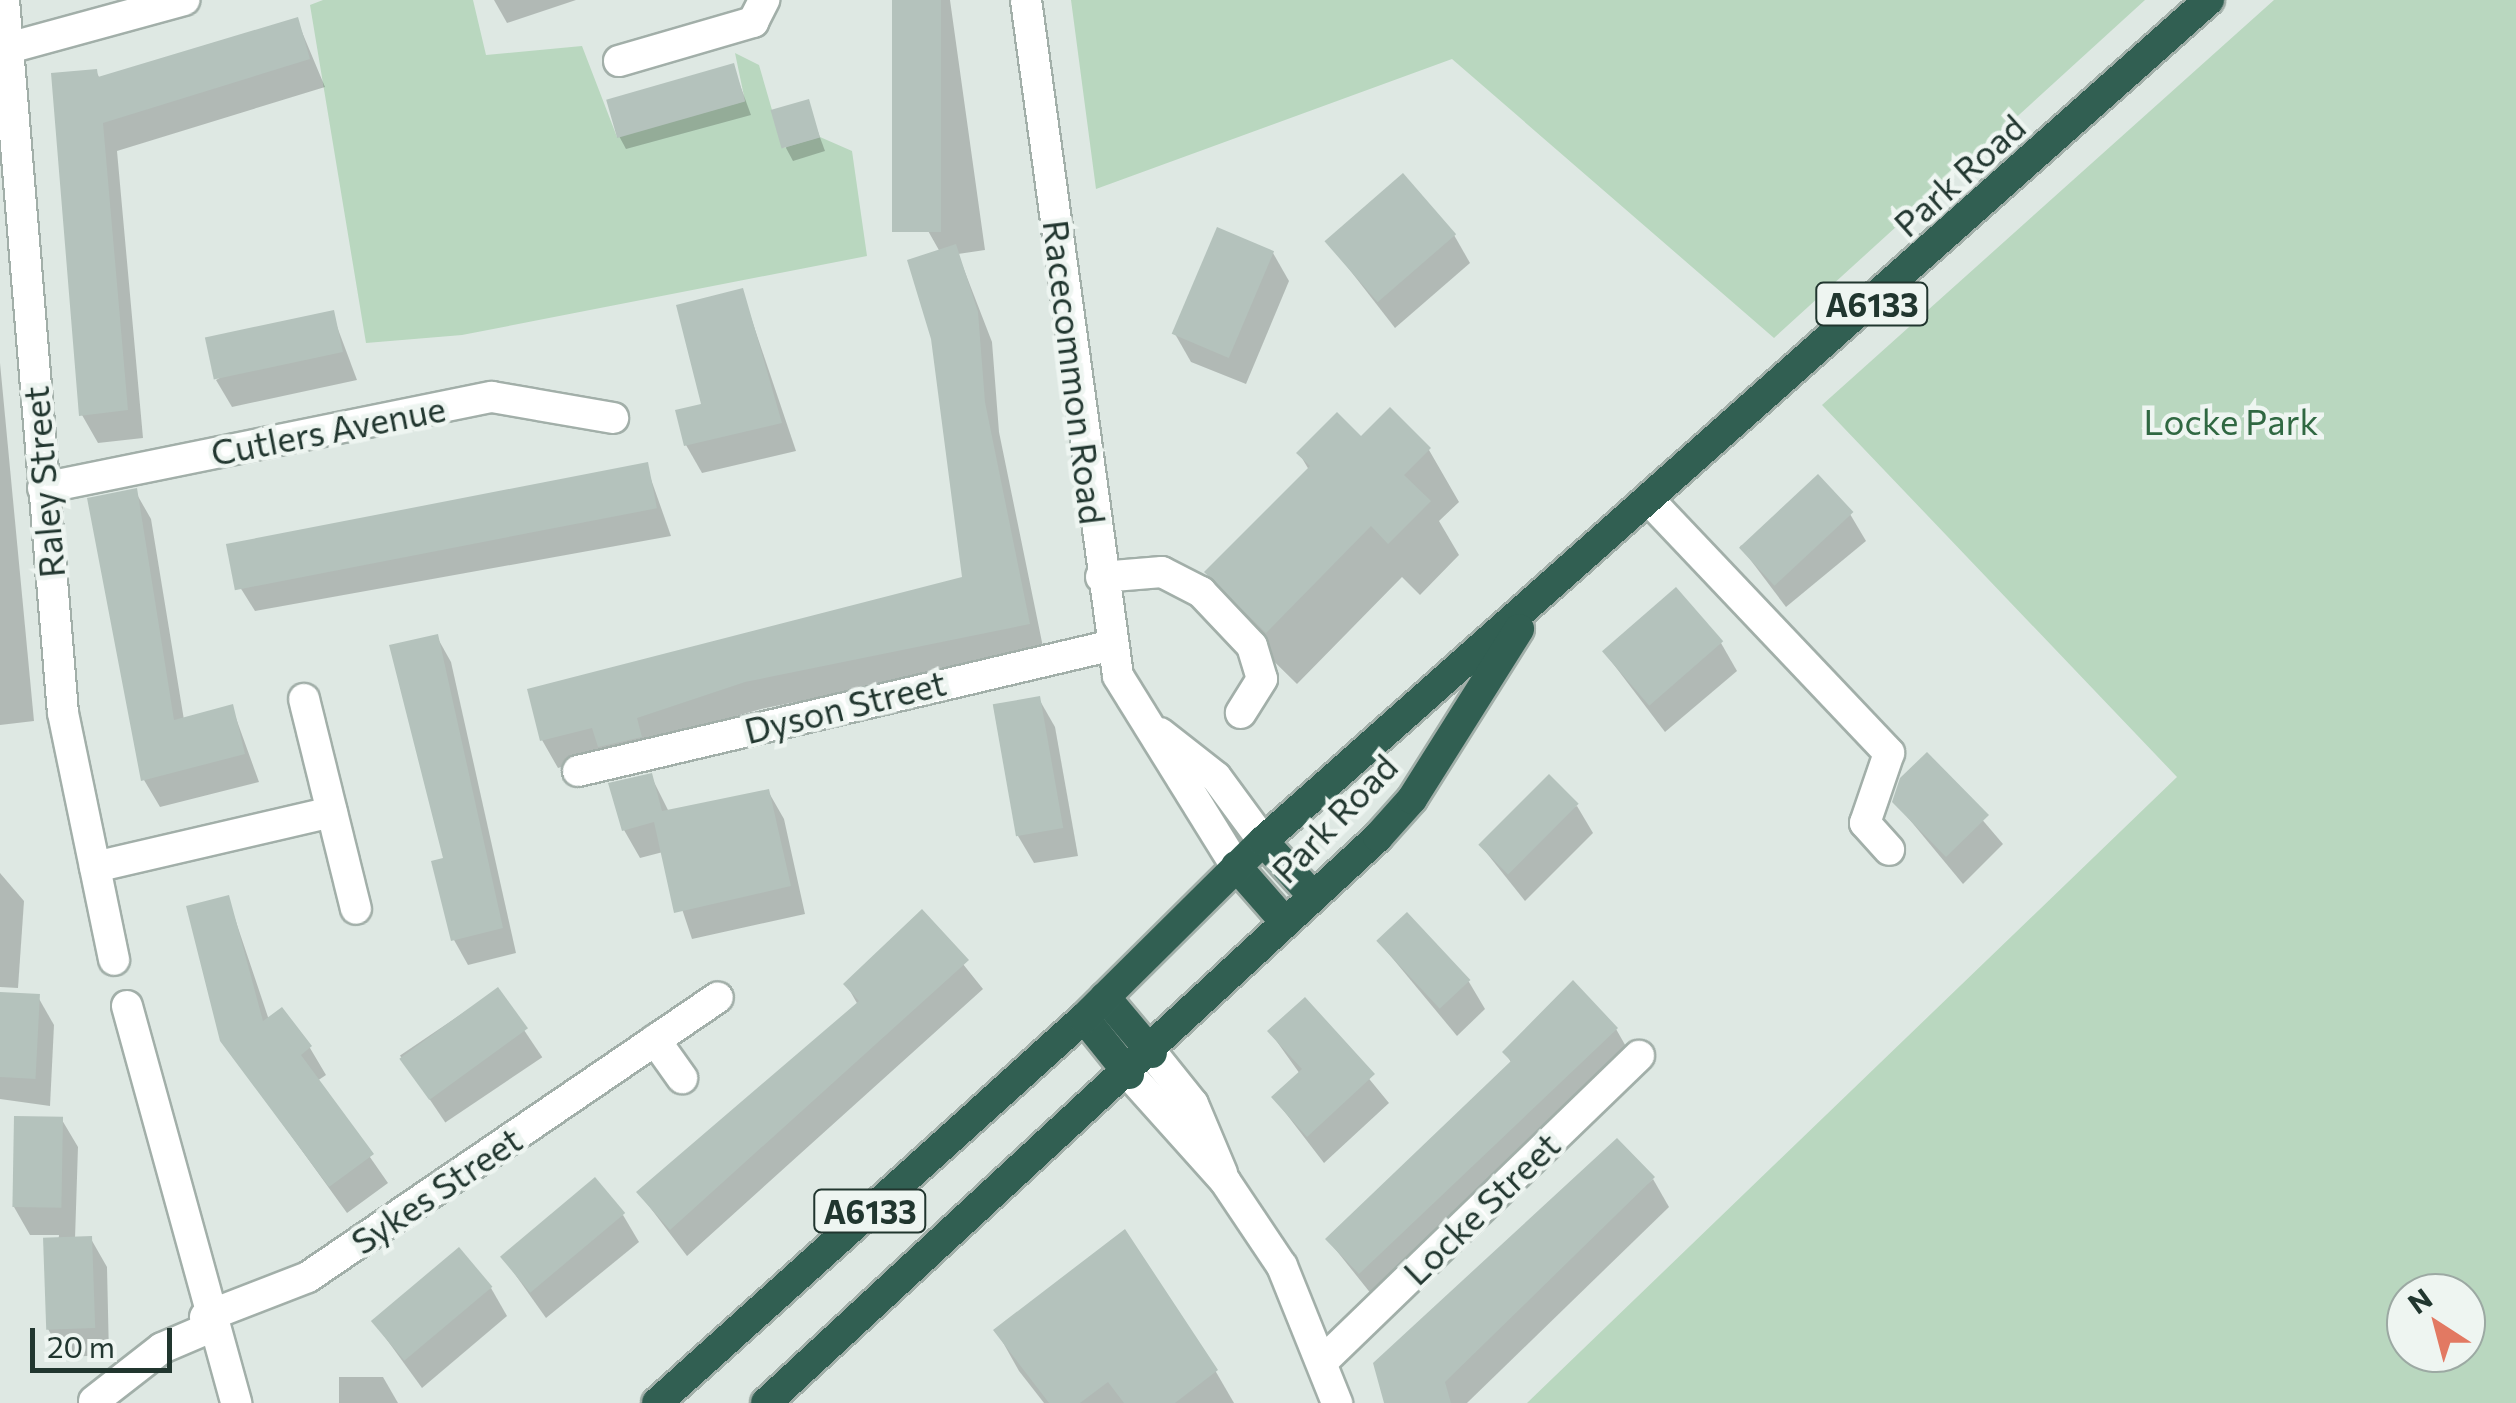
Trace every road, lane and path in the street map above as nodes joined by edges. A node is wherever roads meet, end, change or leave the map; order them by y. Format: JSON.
{"nodes":[{"id":1,"x":4,"y":0,"type":"edge"},
{"id":2,"x":184,"y":0,"type":"edge"},
{"id":3,"x":764,"y":0,"type":"edge"},
{"id":4,"x":1026,"y":0,"type":"edge"},
{"id":5,"x":2209,"y":0,"type":"edge"},
{"id":6,"x":5,"y":50,"type":"junction"},
{"id":7,"x":619,"y":61,"type":"dead end"},
{"id":8,"x":613,"y":418,"type":"dead end"},
{"id":9,"x":43,"y":488,"type":"junction"},
{"id":10,"x":1650,"y":502,"type":"junction"},
{"id":11,"x":1101,"y":578,"type":"junction"},
{"id":12,"x":1534,"y":606,"type":"junction"},
{"id":13,"x":1113,"y":644,"type":"junction"},
{"id":14,"x":304,"y":699,"type":"dead end"},
{"id":15,"x":1240,"y":713,"type":"dead end"},
{"id":16,"x":1157,"y":732,"type":"junction"},
{"id":17,"x":578,"y":772,"type":"dead end"},
{"id":18,"x":332,"y":812,"type":"junction"},
{"id":19,"x":1263,"y":840,"type":"junction"},
{"id":20,"x":1889,"y":850,"type":"dead end"},
{"id":21,"x":1236,"y":866,"type":"junction"},
{"id":22,"x":95,"y":867,"type":"junction"},
{"id":23,"x":1314,"y":896,"type":"junction"},
{"id":24,"x":356,"y":909,"type":"dead end"},
{"id":25,"x":1285,"y":922,"type":"junction"},
{"id":26,"x":114,"y":960,"type":"dead end"},
{"id":27,"x":718,"y":997,"type":"dead end"},
{"id":28,"x":127,"y":1006,"type":"dead end"},
{"id":29,"x":1094,"y":1007,"type":"junction"},
{"id":30,"x":655,"y":1040,"type":"junction"},
{"id":31,"x":1152,"y":1054,"type":"junction"},
{"id":32,"x":1639,"y":1056,"type":"dead end"},
{"id":33,"x":1129,"y":1074,"type":"junction"},
{"id":34,"x":682,"y":1078,"type":"dead end"},
{"id":35,"x":1225,"y":1181,"type":"junction"},
{"id":36,"x":207,"y":1323,"type":"junction"},
{"id":37,"x":1324,"y":1360,"type":"junction"},
{"id":38,"x":94,"y":1402,"type":"edge"},
{"id":39,"x":236,"y":1403,"type":"edge"},
{"id":40,"x":657,"y":1403,"type":"edge"},
{"id":41,"x":766,"y":1403,"type":"edge"},
{"id":42,"x":1338,"y":1403,"type":"edge"}],
"edges":[{"from":1,"to":6,"type":"street","name":"Raley Street"},
{"from":2,"to":6,"type":"street"},
{"from":3,"to":7,"type":"street"},
{"from":4,"to":11,"type":"street","name":"Racecommon Road"},
{"from":5,"to":10,"type":"highway","name":"Park Road","number":"A6133"},
{"from":6,"to":9,"type":"street","name":"Raley Street"},
{"from":8,"to":9,"type":"street","name":"Cutlers Avenue"},
{"from":9,"to":22,"type":"street","name":"Raley Street"},
{"from":10,"to":12,"type":"highway","name":"Park Road","number":"A6133"},
{"from":10,"to":20,"type":"street"},
{"from":11,"to":13,"type":"street","name":"Racecommon Road"},
{"from":11,"to":15,"type":"street"},
{"from":12,"to":19,"type":"highway","name":"Park Road","number":"A6133"},
{"from":12,"to":23,"type":"highway","name":"Park Road","number":"A6133"},
{"from":13,"to":16,"type":"street","name":"Racecommon Road"},
{"from":13,"to":17,"type":"street","name":"Dyson Street"},
{"from":14,"to":18,"type":"street"},
{"from":16,"to":19,"type":"street","name":"Racecommon Road"},
{"from":16,"to":21,"type":"street","name":"Racecommon Road"},
{"from":18,"to":22,"type":"street"},
{"from":18,"to":24,"type":"street"},
{"from":19,"to":21,"type":"highway","name":"Park Road","number":"A6133"},
{"from":19,"to":23,"type":"highway"},
{"from":21,"to":25,"type":"highway"},
{"from":21,"to":29,"type":"highway","name":"Park Road","number":"A6133"},
{"from":22,"to":26,"type":"street","name":"Raley Street"},
{"from":23,"to":25,"type":"highway","name":"Park Road","number":"A6133"},
{"from":25,"to":31,"type":"highway","name":"Park Road","number":"A6133"},
{"from":27,"to":30,"type":"street","name":"Sykes Street"},
{"from":28,"to":36,"type":"street"},
{"from":29,"to":31,"type":"highway"},
{"from":29,"to":33,"type":"highway"},
{"from":29,"to":40,"type":"highway","number":"A6133"},
{"from":30,"to":34,"type":"street"},
{"from":30,"to":36,"type":"street","name":"Sykes Street"},
{"from":31,"to":33,"type":"highway","number":"A6133"},
{"from":31,"to":35,"type":"street"},
{"from":32,"to":37,"type":"street","name":"Locke Street"},
{"from":33,"to":35,"type":"street"},
{"from":33,"to":41,"type":"highway","number":"A6133"},
{"from":35,"to":37,"type":"street"},
{"from":36,"to":38,"type":"street","name":"Sykes Street"},
{"from":36,"to":39,"type":"street"},
{"from":37,"to":42,"type":"street"}]}
